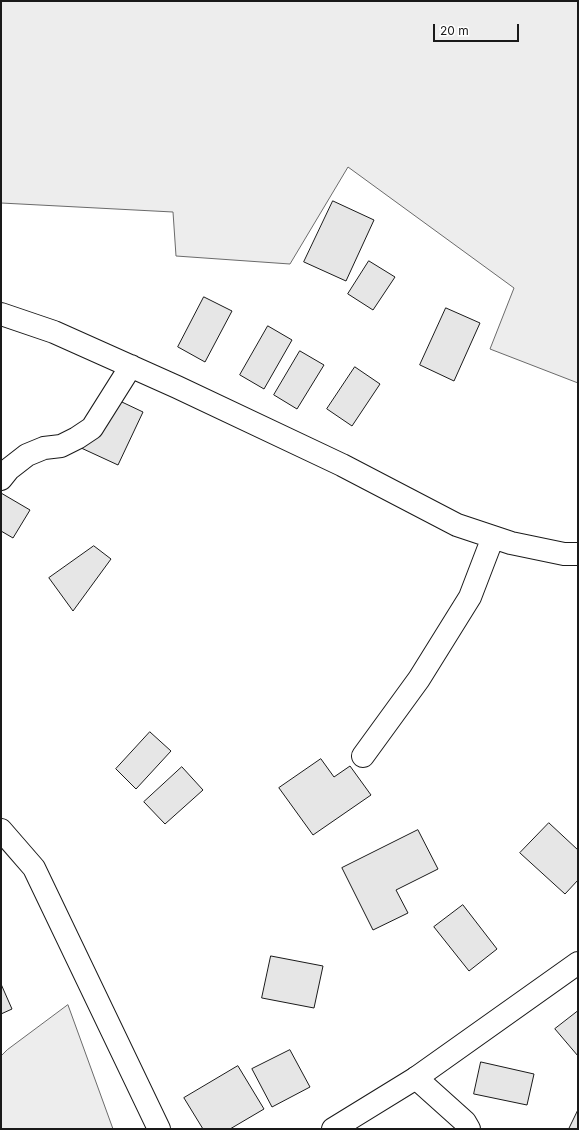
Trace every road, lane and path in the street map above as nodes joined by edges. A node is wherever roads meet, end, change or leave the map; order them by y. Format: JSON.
{"nodes":[{"id":1,"x":1,"y":314,"type":"edge"},
{"id":2,"x":131,"y":366,"type":"junction"},
{"id":3,"x":1,"y":478,"type":"edge"},
{"id":4,"x":494,"y":537,"type":"junction"},
{"id":5,"x":578,"y":554,"type":"edge"},
{"id":6,"x":363,"y":756,"type":"dead end"},
{"id":7,"x":1,"y":830,"type":"edge"},
{"id":8,"x":578,"y":963,"type":"edge"},
{"id":9,"x":416,"y":1078,"type":"junction"},
{"id":10,"x":158,"y":1129,"type":"edge"},
{"id":11,"x":333,"y":1129,"type":"edge"},
{"id":12,"x":469,"y":1129,"type":"edge"}],
"edges":[{"from":1,"to":2,"type":"street"},
{"from":2,"to":3,"type":"street"},
{"from":2,"to":4,"type":"street"},
{"from":4,"to":5,"type":"street"},
{"from":4,"to":6,"type":"street"},
{"from":7,"to":10,"type":"street"},
{"from":8,"to":9,"type":"street"},
{"from":9,"to":11,"type":"street"},
{"from":9,"to":12,"type":"street"}]}
